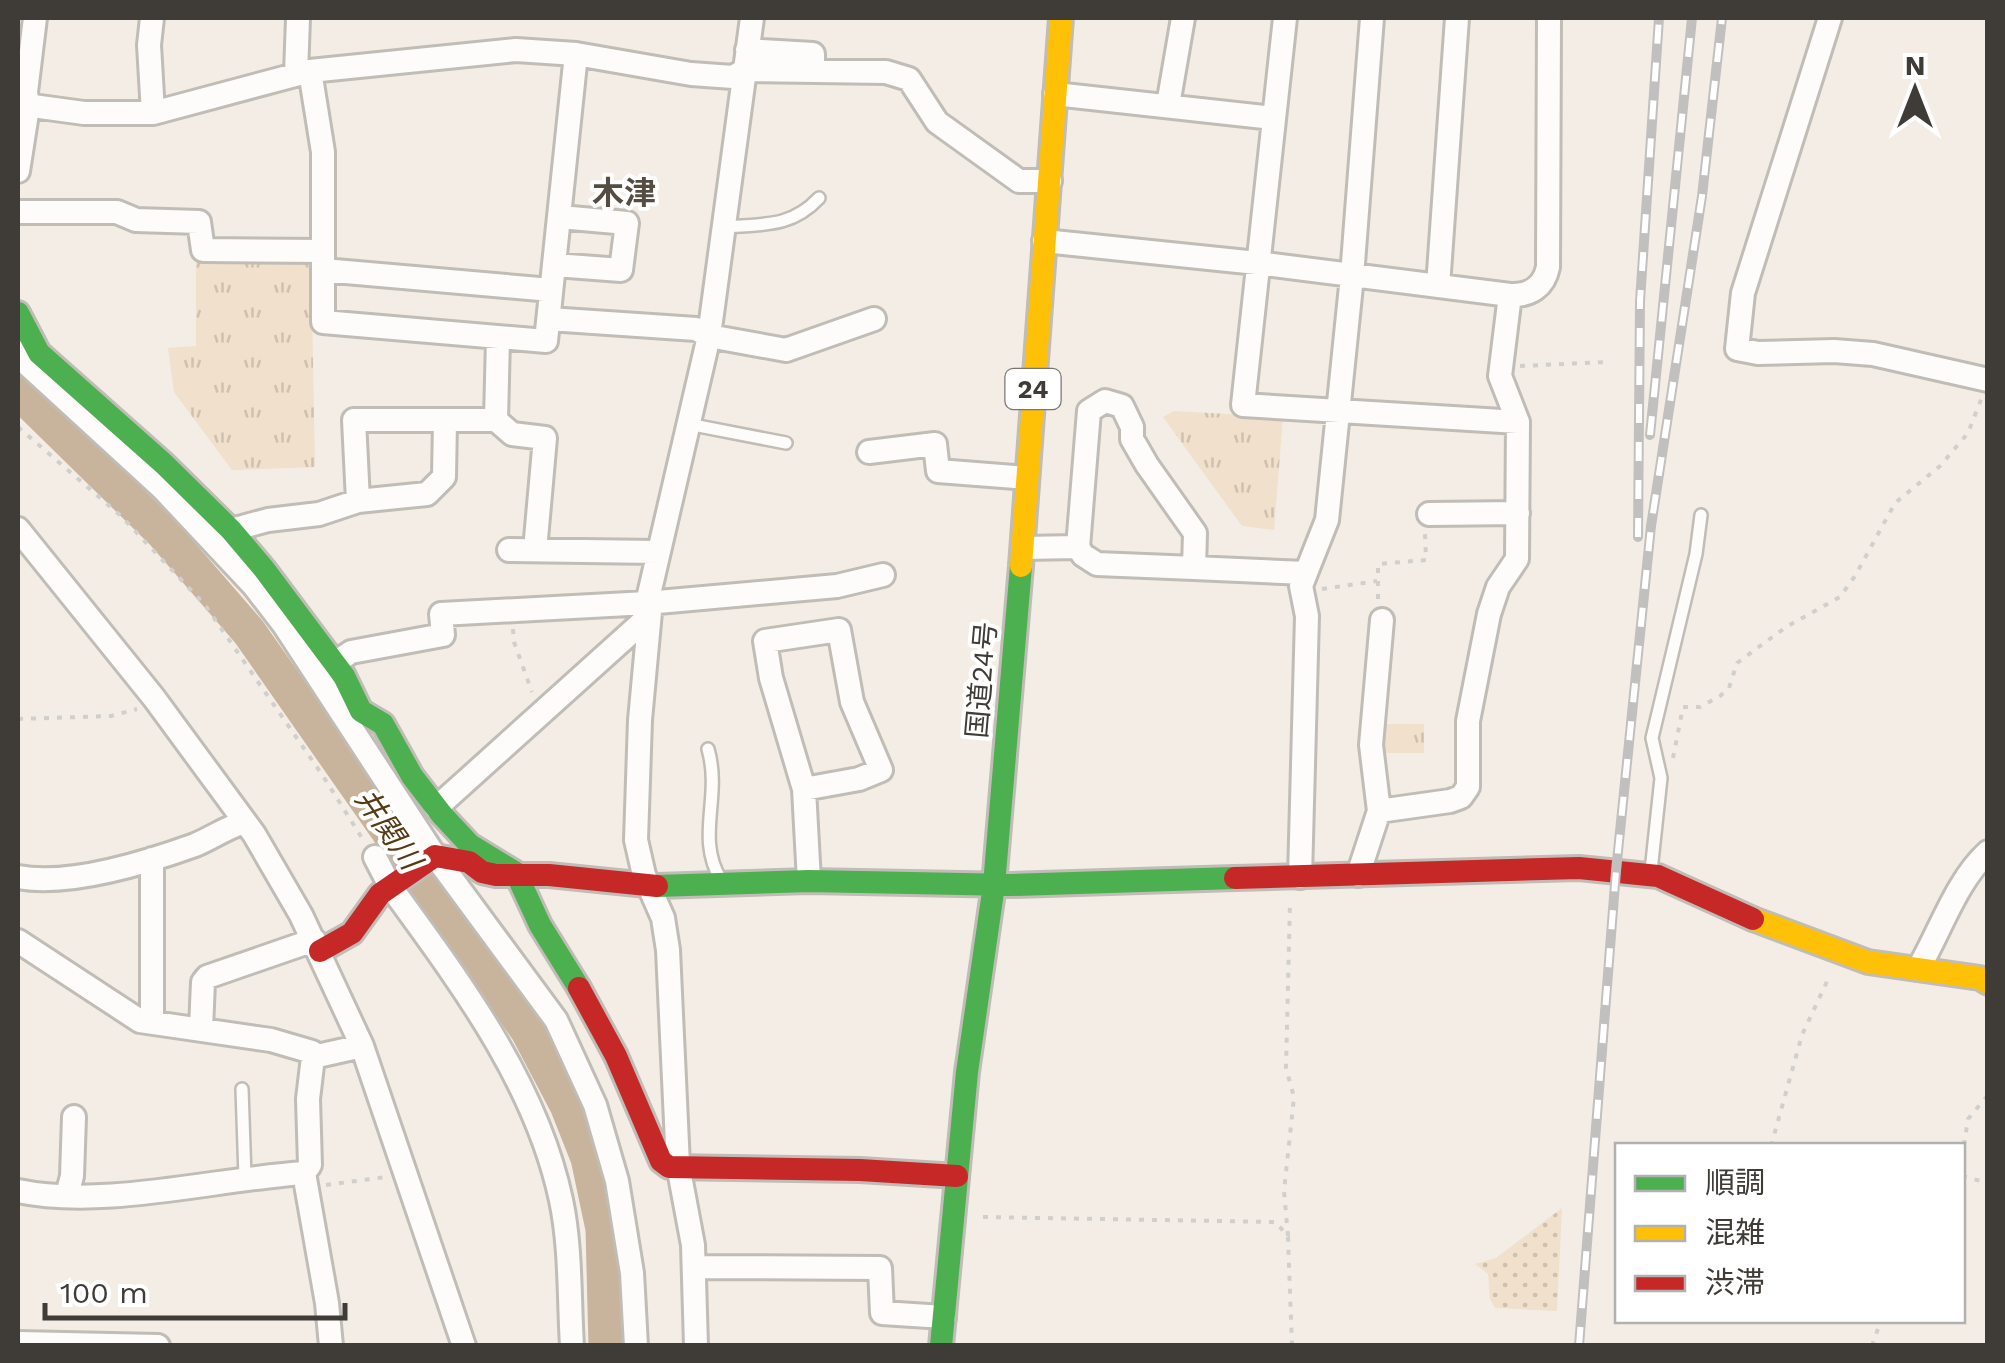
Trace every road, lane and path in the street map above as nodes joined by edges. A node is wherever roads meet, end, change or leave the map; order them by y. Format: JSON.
{"nodes":[{"id":1,"x":35,"y":18,"type":"edge"},
{"id":2,"x":152,"y":18,"type":"edge"},
{"id":3,"x":298,"y":18,"type":"edge"},
{"id":4,"x":752,"y":18,"type":"edge"},
{"id":5,"x":1061,"y":18,"type":"edge"},
{"id":6,"x":1183,"y":18,"type":"edge"},
{"id":7,"x":1284,"y":18,"type":"edge"},
{"id":8,"x":1372,"y":18,"type":"edge"},
{"id":9,"x":1457,"y":18,"type":"edge"},
{"id":10,"x":1549,"y":18,"type":"edge"},
{"id":11,"x":1830,"y":18,"type":"edge"},
{"id":12,"x":576,"y":54,"type":"junction"},
{"id":13,"x":746,"y":60,"type":"junction"},
{"id":14,"x":303,"y":72,"type":"junction"},
{"id":15,"x":1054,"y":94,"type":"junction"},
{"id":16,"x":1168,"y":105,"type":"junction"},
{"id":17,"x":23,"y":106,"type":"edge"},
{"id":18,"x":153,"y":113,"type":"junction"},
{"id":19,"x":1273,"y":118,"type":"junction"},
{"id":20,"x":18,"y":172,"type":"edge"},
{"id":21,"x":1050,"y":181,"type":"junction"},
{"id":22,"x":819,"y":198,"type":"dead end"},
{"id":23,"x":18,"y":212,"type":"edge"},
{"id":24,"x":560,"y":217,"type":"junction"},
{"id":25,"x":724,"y":226,"type":"junction"},
{"id":26,"x":1044,"y":241,"type":"junction"},
{"id":27,"x":323,"y":261,"type":"junction"},
{"id":28,"x":1257,"y":263,"type":"junction"},
{"id":29,"x":555,"y":265,"type":"junction"},
{"id":30,"x":1352,"y":276,"type":"junction"},
{"id":31,"x":1438,"y":286,"type":"junction"},
{"id":32,"x":551,"y":290,"type":"junction"},
{"id":33,"x":1510,"y":295,"type":"junction"},
{"id":34,"x":18,"y":313,"type":"edge"},
{"id":35,"x":549,"y":318,"type":"junction"},
{"id":36,"x":874,"y":319,"type":"dead end"},
{"id":37,"x":709,"y":336,"type":"junction"},
{"id":38,"x":498,"y":338,"type":"junction"},
{"id":39,"x":18,"y":352,"type":"edge"},
{"id":40,"x":1606,"y":362,"type":"dead end"},
{"id":41,"x":1501,"y":366,"type":"junction"},
{"id":42,"x":1988,"y":382,"type":"edge"},
{"id":43,"x":1338,"y":410,"type":"junction"},
{"id":44,"x":445,"y":420,"type":"junction"},
{"id":45,"x":496,"y":420,"type":"junction"},
{"id":46,"x":1518,"y":422,"type":"junction"},
{"id":47,"x":688,"y":424,"type":"junction"},
{"id":48,"x":18,"y":428,"type":"edge"},
{"id":49,"x":786,"y":444,"type":"dead end"},
{"id":50,"x":868,"y":452,"type":"dead end"},
{"id":51,"x":1028,"y":478,"type":"junction"},
{"id":52,"x":358,"y":501,"type":"junction"},
{"id":53,"x":1518,"y":513,"type":"junction"},
{"id":54,"x":1429,"y":514,"type":"joint"},
{"id":55,"x":1700,"y":515,"type":"dead end"},
{"id":56,"x":18,"y":529,"type":"edge"},
{"id":57,"x":231,"y":530,"type":"junction"},
{"id":58,"x":1078,"y":547,"type":"junction"},
{"id":59,"x":1023,"y":548,"type":"junction"},
{"id":60,"x":509,"y":550,"type":"dead end"},
{"id":61,"x":535,"y":550,"type":"junction"},
{"id":62,"x":656,"y":552,"type":"junction"},
{"id":63,"x":1194,"y":568,"type":"junction"},
{"id":64,"x":882,"y":575,"type":"dead end"},
{"id":65,"x":1377,"y":581,"type":"junction"},
{"id":66,"x":1304,"y":582,"type":"junction"},
{"id":67,"x":512,"y":610,"type":"junction"},
{"id":68,"x":647,"y":610,"type":"junction"},
{"id":69,"x":1382,"y":620,"type":"joint"},
{"id":70,"x":334,"y":664,"type":"junction"},
{"id":71,"x":154,"y":698,"type":"junction"},
{"id":72,"x":362,"y":711,"type":"junction"},
{"id":73,"x":542,"y":712,"type":"junction"},
{"id":74,"x":18,"y":718,"type":"edge"},
{"id":75,"x":708,"y":750,"type":"dead end"},
{"id":76,"x":1674,"y":765,"type":"dead end"},
{"id":77,"x":804,"y":789,"type":"junction"},
{"id":78,"x":402,"y":802,"type":"junction"},
{"id":79,"x":436,"y":808,"type":"junction"},
{"id":80,"x":1379,"y":811,"type":"junction"},
{"id":81,"x":245,"y":822,"type":"junction"},
{"id":82,"x":1988,"y":852,"type":"edge"},
{"id":83,"x":374,"y":857,"type":"joint"},
{"id":84,"x":432,"y":858,"type":"junction"},
{"id":85,"x":152,"y":859,"type":"junction"},
{"id":86,"x":516,"y":873,"type":"junction"},
{"id":87,"x":1358,"y":875,"type":"junction"},
{"id":88,"x":1650,"y":875,"type":"junction"},
{"id":89,"x":18,"y":877,"type":"edge"},
{"id":90,"x":1294,"y":878,"type":"junction"},
{"id":91,"x":809,"y":881,"type":"junction"},
{"id":92,"x":723,"y":884,"type":"junction"},
{"id":93,"x":394,"y":885,"type":"junction"},
{"id":94,"x":994,"y":885,"type":"junction"},
{"id":95,"x":650,"y":886,"type":"junction"},
{"id":96,"x":18,"y":941,"type":"edge"},
{"id":97,"x":317,"y":946,"type":"junction"},
{"id":98,"x":1841,"y":952,"type":"junction"},
{"id":99,"x":1918,"y":969,"type":"junction"},
{"id":100,"x":1985,"y":976,"type":"edge"},
{"id":101,"x":152,"y":1022,"type":"junction"},
{"id":102,"x":201,"y":1028,"type":"junction"},
{"id":103,"x":362,"y":1046,"type":"junction"},
{"id":104,"x":313,"y":1057,"type":"junction"},
{"id":105,"x":242,"y":1089,"type":"dead end"},
{"id":106,"x":1988,"y":1095,"type":"edge"},
{"id":107,"x":74,"y":1117,"type":"dead end"},
{"id":108,"x":1772,"y":1143,"type":"edge"},
{"id":109,"x":1964,"y":1143,"type":"edge"},
{"id":110,"x":678,"y":1165,"type":"junction"},
{"id":111,"x":407,"y":1174,"type":"junction"},
{"id":112,"x":957,"y":1176,"type":"junction"},
{"id":113,"x":244,"y":1177,"type":"junction"},
{"id":114,"x":305,"y":1181,"type":"junction"},
{"id":115,"x":18,"y":1191,"type":"edge"},
{"id":116,"x":66,"y":1195,"type":"junction"},
{"id":117,"x":954,"y":1216,"type":"junction"},
{"id":118,"x":1288,"y":1236,"type":"junction"},
{"id":119,"x":695,"y":1267,"type":"junction"},
{"id":120,"x":944,"y":1317,"type":"junction"},
{"id":121,"x":18,"y":1343,"type":"edge"},
{"id":122,"x":158,"y":1346,"type":"edge"},
{"id":123,"x":331,"y":1346,"type":"edge"},
{"id":124,"x":464,"y":1346,"type":"edge"},
{"id":125,"x":572,"y":1346,"type":"edge"},
{"id":126,"x":636,"y":1346,"type":"edge"},
{"id":127,"x":696,"y":1346,"type":"edge"},
{"id":128,"x":942,"y":1346,"type":"edge"},
{"id":129,"x":1292,"y":1346,"type":"edge"}],
"edges":[{"from":1,"to":17,"type":"street"},
{"from":2,"to":18,"type":"street"},
{"from":3,"to":14,"type":"street"},
{"from":4,"to":13,"type":"street"},
{"from":5,"to":15,"type":"main road","name":"国道24号","number":"24"},
{"from":6,"to":16,"type":"street"},
{"from":7,"to":19,"type":"street"},
{"from":8,"to":30,"type":"street"},
{"from":9,"to":31,"type":"street"},
{"from":10,"to":33,"type":"street"},
{"from":11,"to":42,"type":"street"},
{"from":12,"to":13,"type":"street"},
{"from":12,"to":14,"type":"street"},
{"from":12,"to":24,"type":"street"},
{"from":13,"to":21,"type":"street"},
{"from":13,"to":25,"type":"street"},
{"from":14,"to":18,"type":"street"},
{"from":14,"to":27,"type":"street"},
{"from":15,"to":16,"type":"street"},
{"from":15,"to":21,"type":"main road","name":"国道24号","number":"24"},
{"from":16,"to":19,"type":"street"},
{"from":17,"to":18,"type":"street"},
{"from":17,"to":20,"type":"street"},
{"from":19,"to":28,"type":"street"},
{"from":21,"to":26,"type":"main road","name":"国道24号","number":"24"},
{"from":22,"to":25,"type":"lane"},
{"from":23,"to":27,"type":"street"},
{"from":24,"to":29,"type":"street"},
{"from":24,"to":29,"type":"street"},
{"from":25,"to":37,"type":"street"},
{"from":26,"to":28,"type":"street"},
{"from":26,"to":51,"type":"main road","name":"国道24号","number":"24"},
{"from":27,"to":32,"type":"street"},
{"from":27,"to":38,"type":"street"},
{"from":28,"to":30,"type":"street"},
{"from":28,"to":43,"type":"street"},
{"from":29,"to":32,"type":"street"},
{"from":30,"to":31,"type":"street"},
{"from":30,"to":43,"type":"street"},
{"from":31,"to":33,"type":"street"},
{"from":32,"to":35,"type":"street"},
{"from":33,"to":41,"type":"street"},
{"from":34,"to":57,"type":"main road"},
{"from":35,"to":37,"type":"street"},
{"from":35,"to":38,"type":"street"},
{"from":36,"to":37,"type":"street"},
{"from":37,"to":47,"type":"street"},
{"from":38,"to":45,"type":"street"},
{"from":39,"to":78,"type":"street"},
{"from":40,"to":41,"type":"path"},
{"from":41,"to":46,"type":"street"},
{"from":42,"to":76,"type":"path"},
{"from":43,"to":46,"type":"street"},
{"from":43,"to":66,"type":"street"},
{"from":44,"to":45,"type":"street"},
{"from":44,"to":52,"type":"street"},
{"from":44,"to":52,"type":"street"},
{"from":45,"to":61,"type":"street"},
{"from":46,"to":53,"type":"street"},
{"from":47,"to":49,"type":"lane"},
{"from":47,"to":62,"type":"street"},
{"from":48,"to":83,"type":"path"},
{"from":50,"to":51,"type":"street"},
{"from":51,"to":59,"type":"main road","name":"国道24号","number":"24"},
{"from":52,"to":57,"type":"street"},
{"from":53,"to":54,"type":"street"},
{"from":53,"to":80,"type":"street"},
{"from":54,"to":65,"type":"path"},
{"from":55,"to":88,"type":"lane"},
{"from":56,"to":71,"type":"street"},
{"from":57,"to":70,"type":"main road"},
{"from":58,"to":59,"type":"street"},
{"from":58,"to":63,"type":"street"},
{"from":58,"to":63,"type":"street"},
{"from":59,"to":94,"type":"main road","name":"国道24号","number":"24"},
{"from":60,"to":61,"type":"street"},
{"from":61,"to":62,"type":"street"},
{"from":62,"to":68,"type":"street"},
{"from":63,"to":66,"type":"street"},
{"from":64,"to":68,"type":"street"},
{"from":65,"to":66,"type":"path"},
{"from":65,"to":69,"type":"path"},
{"from":66,"to":90,"type":"street"},
{"from":67,"to":68,"type":"street"},
{"from":67,"to":70,"type":"street"},
{"from":67,"to":73,"type":"path"},
{"from":68,"to":73,"type":"street"},
{"from":68,"to":95,"type":"street"},
{"from":69,"to":80,"type":"street"},
{"from":70,"to":72,"type":"main road"},
{"from":71,"to":74,"type":"path"},
{"from":71,"to":81,"type":"street"},
{"from":72,"to":78,"type":"street"},
{"from":72,"to":79,"type":"main road"},
{"from":73,"to":79,"type":"street"},
{"from":75,"to":92,"type":"lane"},
{"from":77,"to":77,"type":"street"},
{"from":77,"to":91,"type":"street"},
{"from":78,"to":84,"type":"street"},
{"from":79,"to":86,"type":"main road"},
{"from":80,"to":87,"type":"street"},
{"from":81,"to":85,"type":"street"},
{"from":81,"to":97,"type":"street"},
{"from":82,"to":99,"type":"street"},
{"from":83,"to":93,"type":"street"},
{"from":84,"to":86,"type":"main road"},
{"from":84,"to":93,"type":"main road"},
{"from":84,"to":126,"type":"street"},
{"from":85,"to":89,"type":"street"},
{"from":85,"to":101,"type":"street"},
{"from":86,"to":95,"type":"main road"},
{"from":86,"to":110,"type":"main road"},
{"from":87,"to":88,"type":"main road"},
{"from":87,"to":90,"type":"main road"},
{"from":88,"to":98,"type":"main road"},
{"from":90,"to":94,"type":"main road"},
{"from":90,"to":118,"type":"path"},
{"from":91,"to":92,"type":"main road"},
{"from":91,"to":94,"type":"main road"},
{"from":92,"to":95,"type":"main road"},
{"from":93,"to":97,"type":"main road"},
{"from":93,"to":125,"type":"street"},
{"from":94,"to":112,"type":"main road","name":"国道24号","number":"24"},
{"from":95,"to":110,"type":"street"},
{"from":96,"to":101,"type":"street"},
{"from":97,"to":102,"type":"street"},
{"from":97,"to":103,"type":"street"},
{"from":98,"to":99,"type":"main road"},
{"from":98,"to":108,"type":"path"},
{"from":99,"to":100,"type":"main road"},
{"from":101,"to":102,"type":"street"},
{"from":102,"to":104,"type":"street"},
{"from":103,"to":104,"type":"street"},
{"from":103,"to":111,"type":"street"},
{"from":104,"to":114,"type":"street"},
{"from":105,"to":113,"type":"lane"},
{"from":106,"to":109,"type":"path"},
{"from":107,"to":116,"type":"street"},
{"from":110,"to":112,"type":"main road"},
{"from":110,"to":119,"type":"street"},
{"from":111,"to":114,"type":"path"},
{"from":111,"to":124,"type":"street"},
{"from":112,"to":117,"type":"main road","name":"国道24号","number":"24"},
{"from":113,"to":114,"type":"street"},
{"from":113,"to":116,"type":"street"},
{"from":114,"to":123,"type":"street"},
{"from":115,"to":116,"type":"street"},
{"from":117,"to":118,"type":"path"},
{"from":117,"to":120,"type":"main road","name":"国道24号","number":"24"},
{"from":118,"to":129,"type":"path"},
{"from":119,"to":120,"type":"street"},
{"from":119,"to":127,"type":"street"},
{"from":120,"to":128,"type":"main road","name":"国道24号","number":"24"},
{"from":121,"to":122,"type":"street"}]}
